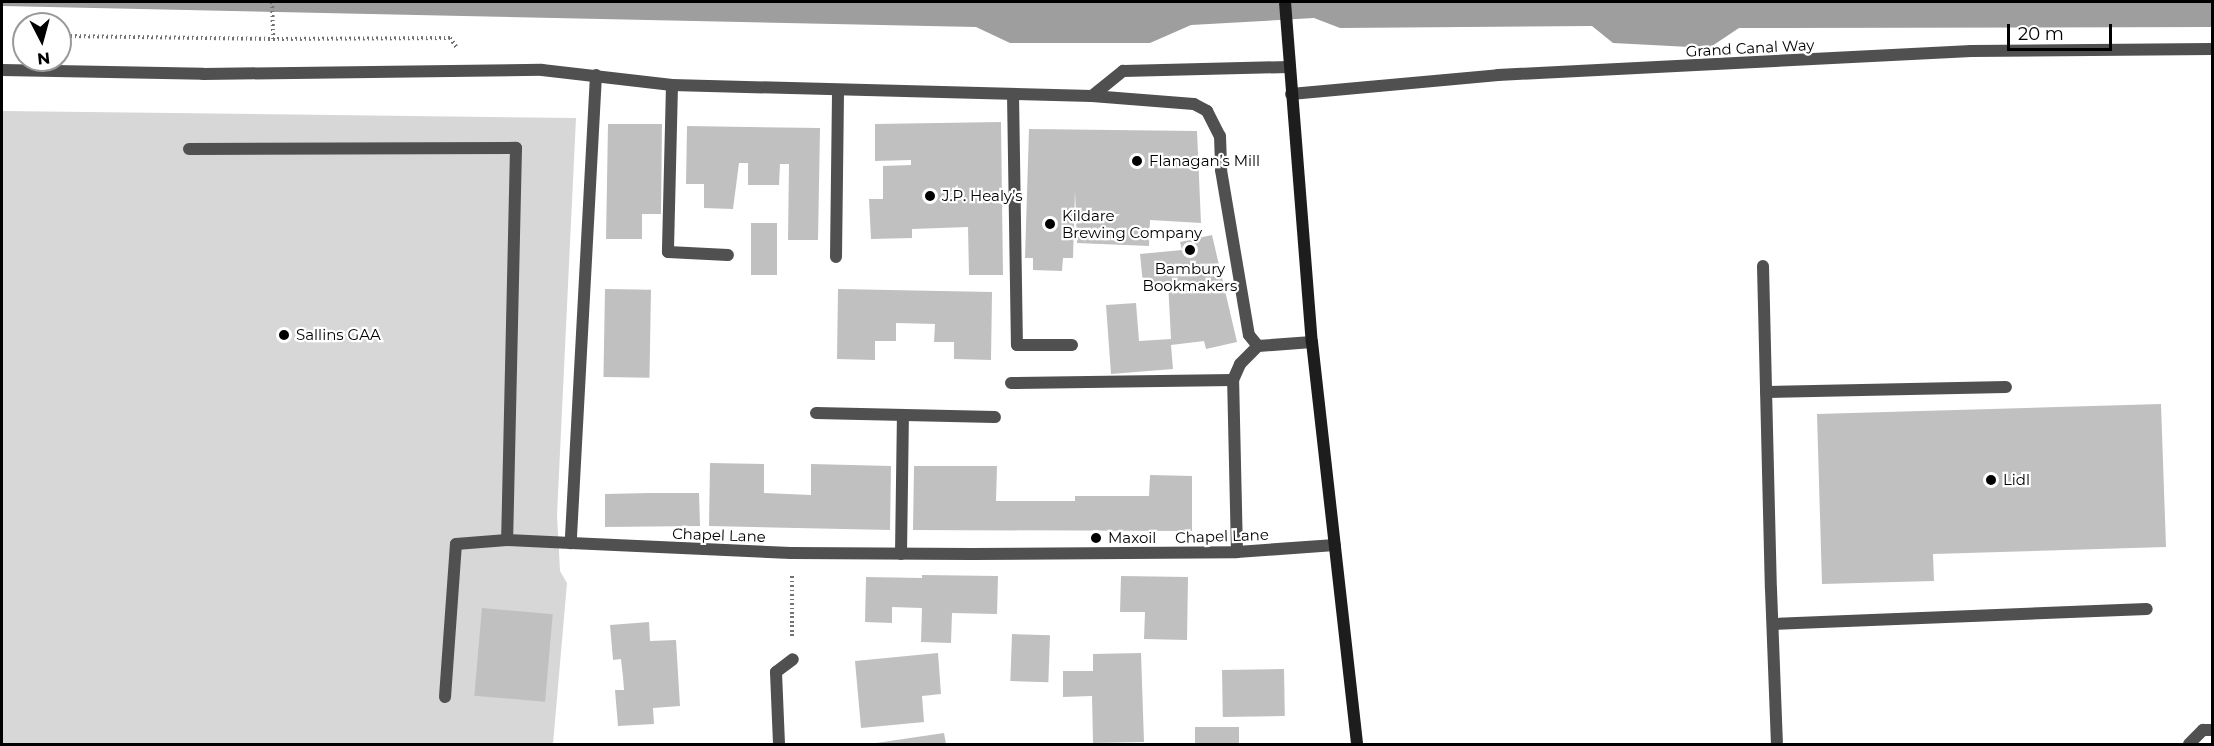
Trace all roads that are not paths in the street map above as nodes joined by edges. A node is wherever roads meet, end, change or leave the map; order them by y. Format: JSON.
{"nodes":[{"id":1,"x":1286,"y":2,"type":"edge"},
{"id":2,"x":2212,"y":50,"type":"edge"},
{"id":3,"x":1289,"y":67,"type":"junction"},
{"id":4,"x":2,"y":70,"type":"edge"},
{"id":5,"x":596,"y":75,"type":"junction"},
{"id":6,"x":672,"y":85,"type":"junction"},
{"id":7,"x":838,"y":90,"type":"junction"},
{"id":8,"x":1014,"y":94,"type":"junction"},
{"id":9,"x":1291,"y":94,"type":"junction"},
{"id":10,"x":1092,"y":96,"type":"junction"},
{"id":11,"x":189,"y":149,"type":"dead end"},
{"id":12,"x":728,"y":255,"type":"dead end"},
{"id":13,"x":836,"y":257,"type":"dead end"},
{"id":14,"x":1763,"y":266,"type":"dead end"},
{"id":15,"x":1312,"y":342,"type":"junction"},
{"id":16,"x":1072,"y":345,"type":"dead end"},
{"id":17,"x":1258,"y":346,"type":"junction"},
{"id":18,"x":1233,"y":380,"type":"junction"},
{"id":19,"x":1011,"y":383,"type":"dead end"},
{"id":20,"x":2006,"y":387,"type":"dead end"},
{"id":21,"x":1766,"y":392,"type":"junction"},
{"id":22,"x":816,"y":413,"type":"dead end"},
{"id":23,"x":903,"y":415,"type":"junction"},
{"id":24,"x":995,"y":417,"type":"dead end"},
{"id":25,"x":507,"y":540,"type":"junction"},
{"id":26,"x":571,"y":543,"type":"junction"},
{"id":27,"x":1335,"y":545,"type":"junction"},
{"id":28,"x":1237,"y":552,"type":"junction"},
{"id":29,"x":901,"y":554,"type":"junction"},
{"id":30,"x":2147,"y":609,"type":"dead end"},
{"id":31,"x":1773,"y":624,"type":"junction"},
{"id":32,"x":793,"y":659,"type":"road end"},
{"id":33,"x":445,"y":697,"type":"dead end"},
{"id":34,"x":2212,"y":730,"type":"edge"},
{"id":35,"x":779,"y":744,"type":"edge"},
{"id":36,"x":1357,"y":744,"type":"edge"},
{"id":37,"x":1777,"y":744,"type":"edge"},
{"id":38,"x":2189,"y":744,"type":"edge"}],
"edges":[{"from":1,"to":3,"type":"street"},
{"from":2,"to":9,"type":"street","name":"Grand Canal Way"},
{"from":3,"to":9,"type":"street"},
{"from":3,"to":10,"type":"street"},
{"from":4,"to":5,"type":"street"},
{"from":5,"to":6,"type":"street"},
{"from":5,"to":26,"type":"street"},
{"from":6,"to":7,"type":"street"},
{"from":6,"to":12,"type":"street"},
{"from":7,"to":8,"type":"street"},
{"from":7,"to":13,"type":"street"},
{"from":8,"to":10,"type":"street"},
{"from":8,"to":16,"type":"street"},
{"from":9,"to":15,"type":"street"},
{"from":10,"to":17,"type":"street"},
{"from":11,"to":25,"type":"street"},
{"from":14,"to":21,"type":"street"},
{"from":15,"to":17,"type":"street"},
{"from":15,"to":27,"type":"street"},
{"from":17,"to":18,"type":"street"},
{"from":18,"to":19,"type":"street"},
{"from":18,"to":28,"type":"street"},
{"from":20,"to":21,"type":"street"},
{"from":21,"to":31,"type":"street"},
{"from":22,"to":23,"type":"street"},
{"from":23,"to":24,"type":"street"},
{"from":23,"to":29,"type":"street"},
{"from":25,"to":26,"type":"street","name":"Chapel Lane"},
{"from":25,"to":33,"type":"street","name":"Chapel Lane"},
{"from":26,"to":29,"type":"street","name":"Chapel Lane"},
{"from":27,"to":28,"type":"street","name":"Chapel Lane"},
{"from":27,"to":36,"type":"street"},
{"from":28,"to":29,"type":"street","name":"Chapel Lane"},
{"from":30,"to":31,"type":"street"},
{"from":31,"to":37,"type":"street"},
{"from":32,"to":35,"type":"street"},
{"from":34,"to":38,"type":"street"}]}
